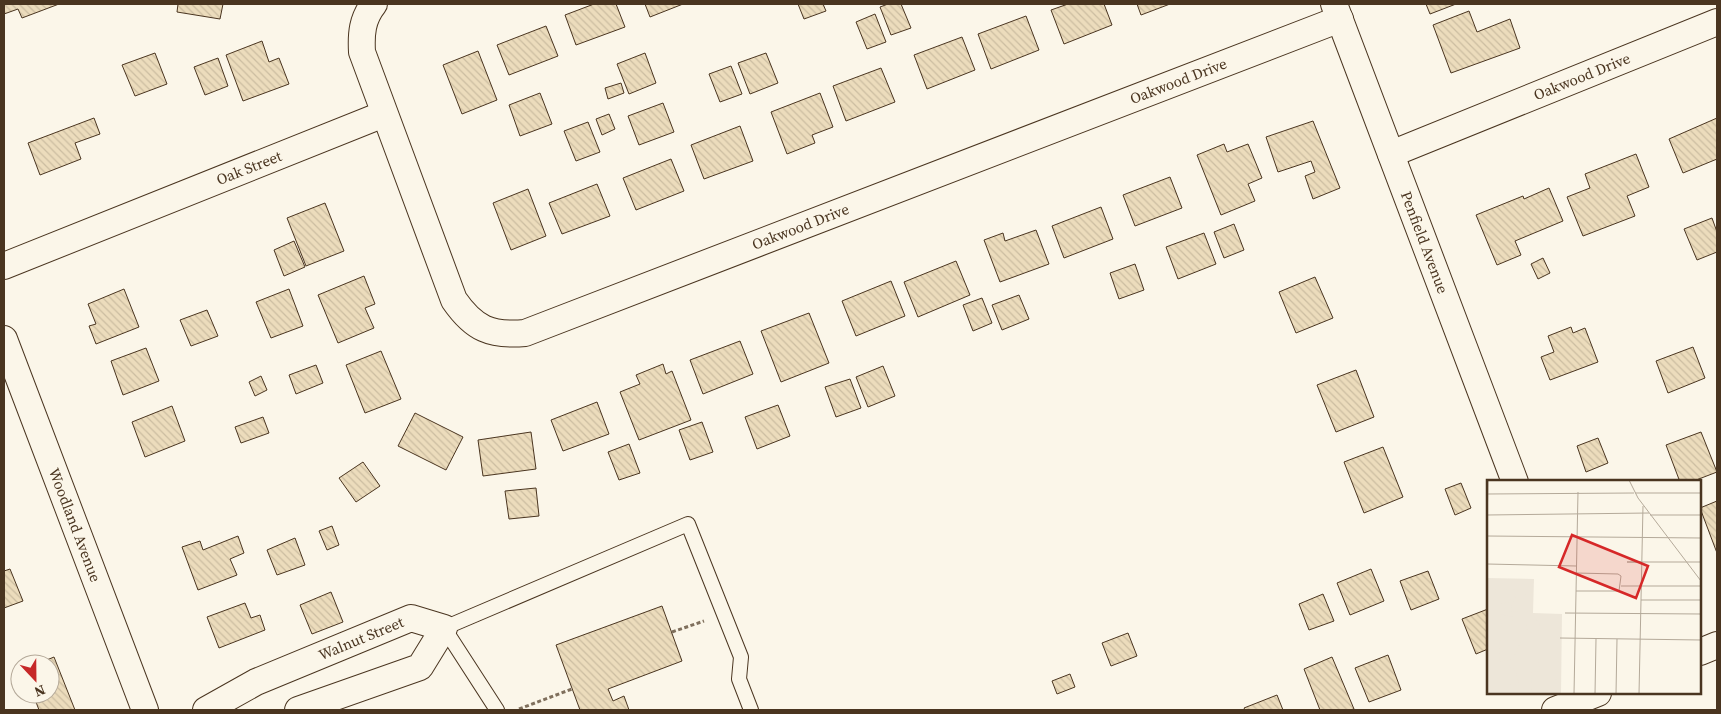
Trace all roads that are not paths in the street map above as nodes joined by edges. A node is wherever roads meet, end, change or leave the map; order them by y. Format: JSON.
{"nodes":[{"id":1,"x":374,"y":4,"type":"edge"},
{"id":2,"x":1337,"y":12,"type":"edge"},
{"id":3,"x":1717,"y":22,"type":"edge"},
{"id":4,"x":384,"y":114,"type":"junction"},
{"id":5,"x":1391,"y":154,"type":"junction"},
{"id":6,"x":4,"y":266,"type":"edge"},
{"id":7,"x":4,"y":339,"type":"edge"},
{"id":8,"x":1513,"y":480,"type":"edge"},
{"id":9,"x":444,"y":628,"type":"junction"},
{"id":10,"x":1717,"y":645,"type":"edge"},
{"id":11,"x":1701,"y":652,"type":"edge"},
{"id":12,"x":1597,"y":697,"type":"edge"},
{"id":13,"x":144,"y":710,"type":"edge"},
{"id":14,"x":206,"y":710,"type":"edge"},
{"id":15,"x":298,"y":710,"type":"edge"},
{"id":16,"x":497,"y":710,"type":"edge"},
{"id":17,"x":752,"y":710,"type":"edge"},
{"id":18,"x":1555,"y":710,"type":"edge"}],
"edges":[{"from":1,"to":4,"type":"street"},
{"from":2,"to":4,"type":"street","name":"Oakwood Drive"},
{"from":2,"to":5,"type":"street","name":"Penfield Avenue"},
{"from":3,"to":5,"type":"street","name":"Oakwood Drive"},
{"from":4,"to":6,"type":"street","name":"Oak Street"},
{"from":5,"to":8,"type":"street","name":"Penfield Avenue"},
{"from":7,"to":13,"type":"street","name":"Woodland Avenue"},
{"from":9,"to":14,"type":"street","name":"Walnut Street"},
{"from":9,"to":15,"type":"street"},
{"from":9,"to":16,"type":"lane"},
{"from":9,"to":17,"type":"lane"},
{"from":10,"to":11,"type":"street"},
{"from":12,"to":18,"type":"street"}]}
